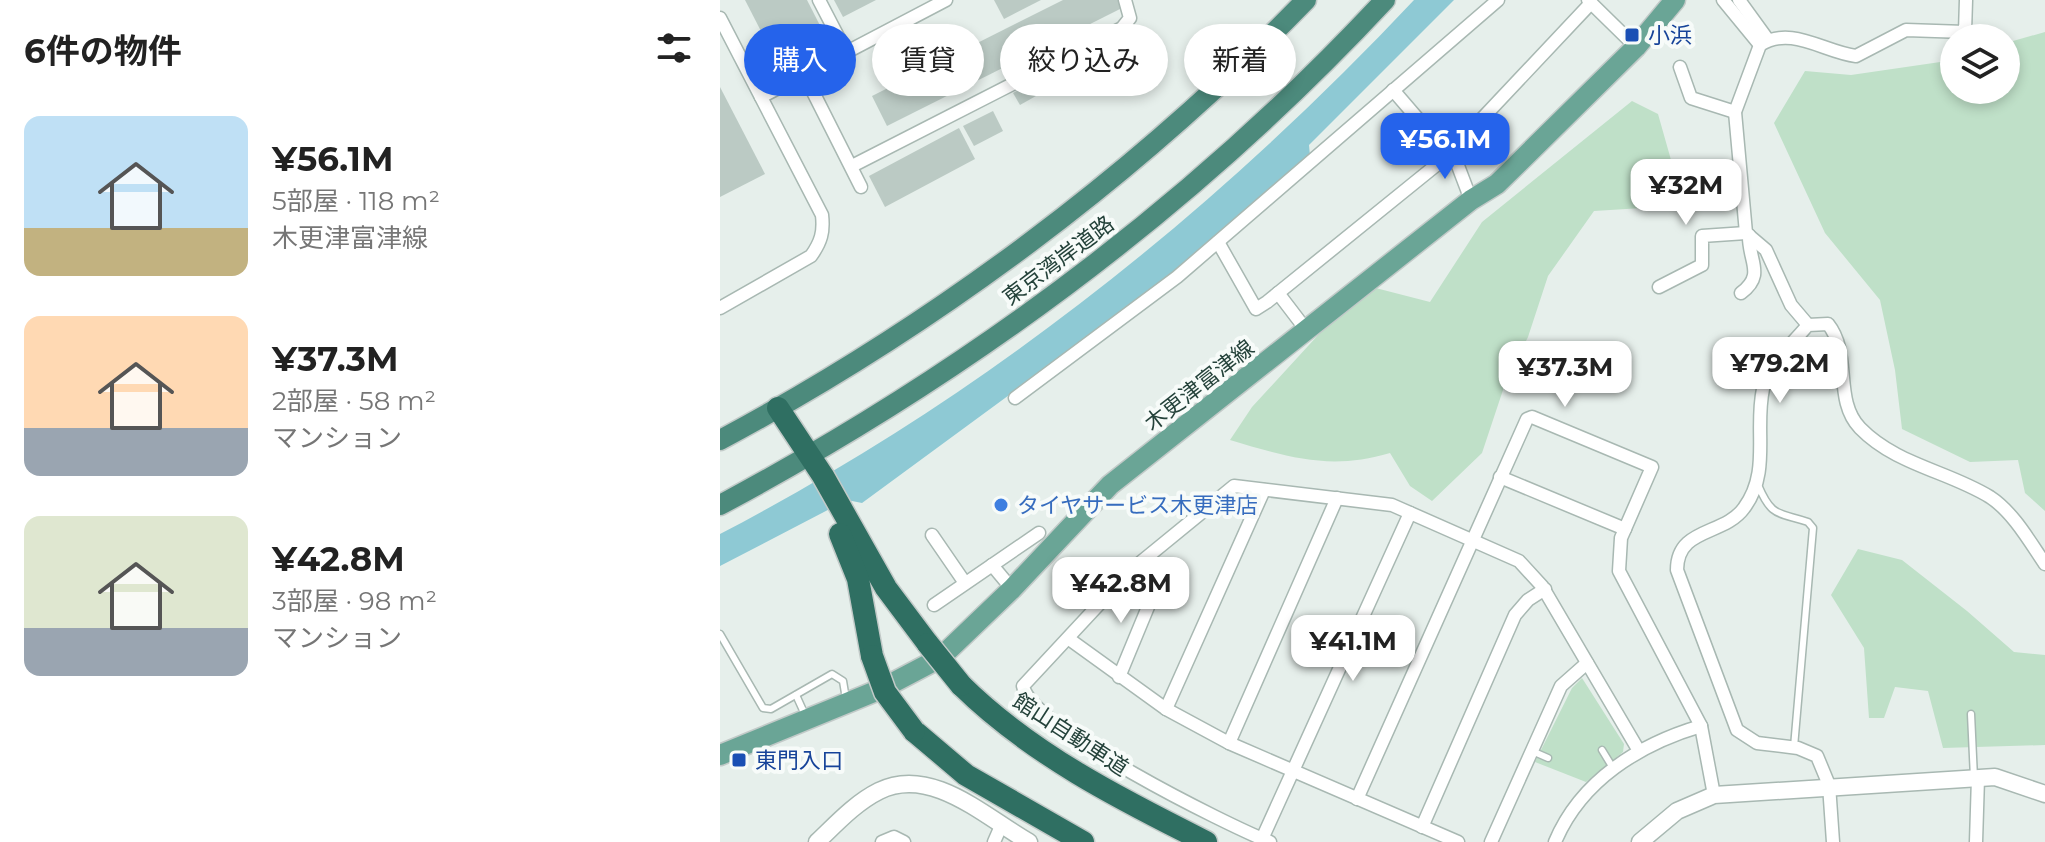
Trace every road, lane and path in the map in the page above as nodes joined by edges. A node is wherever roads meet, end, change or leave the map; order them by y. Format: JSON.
{"nodes":[{"id":1,"x":819,"y":0,"type":"edge"},
{"id":2,"x":946,"y":0,"type":"edge"},
{"id":3,"x":1125,"y":0,"type":"edge"},
{"id":4,"x":1306,"y":0,"type":"edge"},
{"id":5,"x":1385,"y":0,"type":"edge"},
{"id":6,"x":1498,"y":0,"type":"edge"},
{"id":7,"x":1675,"y":0,"type":"edge"},
{"id":8,"x":1723,"y":0,"type":"edge"},
{"id":9,"x":1739,"y":0,"type":"edge"},
{"id":10,"x":1966,"y":0,"type":"edge"},
{"id":11,"x":1589,"y":2,"type":"edge"},
{"id":12,"x":720,"y":18,"type":"edge"},
{"id":13,"x":831,"y":24,"type":"edge"},
{"id":14,"x":1764,"y":43,"type":"junction"},
{"id":15,"x":856,"y":47,"type":"edge"},
{"id":16,"x":1636,"y":47,"type":"junction"},
{"id":17,"x":1680,"y":67,"type":"dead end"},
{"id":18,"x":1393,"y":90,"type":"junction"},
{"id":19,"x":815,"y":96,"type":"edge"},
{"id":20,"x":761,"y":97,"type":"joint"},
{"id":21,"x":1735,"y":112,"type":"junction"},
{"id":22,"x":1450,"y":152,"type":"junction"},
{"id":23,"x":852,"y":166,"type":"junction"},
{"id":24,"x":861,"y":187,"type":"dead end"},
{"id":25,"x":1471,"y":200,"type":"junction"},
{"id":26,"x":1748,"y":234,"type":"junction"},
{"id":27,"x":1218,"y":242,"type":"junction"},
{"id":28,"x":1659,"y":287,"type":"dead end"},
{"id":29,"x":1278,"y":293,"type":"junction"},
{"id":30,"x":1741,"y":293,"type":"dead end"},
{"id":31,"x":720,"y":308,"type":"edge"},
{"id":32,"x":1808,"y":325,"type":"junction"},
{"id":33,"x":1307,"y":331,"type":"junction"},
{"id":34,"x":1015,"y":398,"type":"dead end"},
{"id":35,"x":778,"y":408,"type":"junction"},
{"id":36,"x":720,"y":440,"type":"edge"},
{"id":37,"x":812,"y":469,"type":"junction"},
{"id":38,"x":1500,"y":477,"type":"junction"},
{"id":39,"x":1758,"y":485,"type":"junction"},
{"id":40,"x":1264,"y":490,"type":"junction"},
{"id":41,"x":1337,"y":498,"type":"junction"},
{"id":42,"x":720,"y":505,"type":"edge"},
{"id":43,"x":1410,"y":513,"type":"junction"},
{"id":44,"x":839,"y":519,"type":"junction"},
{"id":45,"x":1625,"y":529,"type":"junction"},
{"id":46,"x":1039,"y":533,"type":"dead end"},
{"id":47,"x":932,"y":535,"type":"dead end"},
{"id":48,"x":1471,"y":540,"type":"junction"},
{"id":49,"x":2045,"y":564,"type":"edge"},
{"id":50,"x":992,"y":565,"type":"junction"},
{"id":51,"x":1130,"y":571,"type":"junction"},
{"id":52,"x":965,"y":583,"type":"junction"},
{"id":53,"x":1012,"y":589,"type":"junction"},
{"id":54,"x":1545,"y":589,"type":"junction"},
{"id":55,"x":934,"y":605,"type":"dead end"},
{"id":56,"x":720,"y":634,"type":"edge"},
{"id":57,"x":1069,"y":639,"type":"junction"},
{"id":58,"x":1587,"y":663,"type":"junction"},
{"id":59,"x":1119,"y":677,"type":"junction"},
{"id":60,"x":796,"y":695,"type":"junction"},
{"id":61,"x":846,"y":703,"type":"junction"},
{"id":62,"x":1166,"y":709,"type":"junction"},
{"id":63,"x":1971,"y":714,"type":"dead end"},
{"id":64,"x":807,"y":719,"type":"junction"},
{"id":65,"x":1701,"y":726,"type":"junction"},
{"id":66,"x":1229,"y":743,"type":"junction"},
{"id":67,"x":1794,"y":748,"type":"junction"},
{"id":68,"x":1602,"y":750,"type":"dead end"},
{"id":69,"x":1532,"y":751,"type":"junction"},
{"id":70,"x":1639,"y":751,"type":"junction"},
{"id":71,"x":720,"y":755,"type":"edge"},
{"id":72,"x":1548,"y":758,"type":"dead end"},
{"id":73,"x":1613,"y":768,"type":"junction"},
{"id":74,"x":1293,"y":773,"type":"junction"},
{"id":75,"x":1976,"y":778,"type":"junction"},
{"id":76,"x":1829,"y":785,"type":"junction"},
{"id":77,"x":2045,"y":794,"type":"edge"},
{"id":78,"x":1714,"y":795,"type":"junction"},
{"id":79,"x":1357,"y":799,"type":"junction"},
{"id":80,"x":1422,"y":827,"type":"junction"},
{"id":81,"x":998,"y":834,"type":"edge"},
{"id":82,"x":1266,"y":840,"type":"edge"},
{"id":83,"x":817,"y":842,"type":"edge"},
{"id":84,"x":882,"y":842,"type":"edge"},
{"id":85,"x":904,"y":842,"type":"edge"},
{"id":86,"x":1029,"y":842,"type":"edge"},
{"id":87,"x":1083,"y":842,"type":"edge"},
{"id":88,"x":1206,"y":842,"type":"edge"},
{"id":89,"x":1458,"y":842,"type":"edge"},
{"id":90,"x":1491,"y":842,"type":"edge"},
{"id":91,"x":1555,"y":842,"type":"edge"},
{"id":92,"x":1640,"y":842,"type":"edge"},
{"id":93,"x":1833,"y":842,"type":"edge"},
{"id":94,"x":1976,"y":842,"type":"edge"}],
"edges":[{"from":1,"to":13,"type":"street"},
{"from":2,"to":15,"type":"street"},
{"from":3,"to":23,"type":"street"},
{"from":4,"to":35,"type":"highway","name":"東京湾岸道路"},
{"from":5,"to":37,"type":"highway","name":"東京湾岸道路"},
{"from":6,"to":18,"type":"street"},
{"from":7,"to":16,"type":"main road","name":"木更津富津線"},
{"from":8,"to":14,"type":"street"},
{"from":9,"to":14,"type":"street"},
{"from":10,"to":14,"type":"street"},
{"from":11,"to":16,"type":"street"},
{"from":11,"to":22,"type":"street"},
{"from":12,"to":20,"type":"street"},
{"from":14,"to":21,"type":"street"},
{"from":16,"to":25,"type":"main road","name":"木更津富津線"},
{"from":17,"to":21,"type":"street"},
{"from":18,"to":22,"type":"street"},
{"from":18,"to":27,"type":"street"},
{"from":19,"to":23,"type":"street"},
{"from":20,"to":31,"type":"street"},
{"from":21,"to":26,"type":"street"},
{"from":22,"to":25,"type":"street"},
{"from":22,"to":29,"type":"street"},
{"from":23,"to":24,"type":"street"},
{"from":25,"to":33,"type":"main road","name":"木更津富津線"},
{"from":26,"to":28,"type":"street"},
{"from":26,"to":30,"type":"street"},
{"from":26,"to":32,"type":"street"},
{"from":27,"to":29,"type":"street"},
{"from":27,"to":34,"type":"street"},
{"from":29,"to":33,"type":"street"},
{"from":32,"to":39,"type":"street"},
{"from":32,"to":49,"type":"street"},
{"from":33,"to":53,"type":"main road","name":"木更津富津線"},
{"from":35,"to":36,"type":"highway","name":"東京湾岸道路"},
{"from":35,"to":37,"type":"highway"},
{"from":37,"to":42,"type":"highway","name":"東京湾岸道路"},
{"from":37,"to":44,"type":"highway"},
{"from":38,"to":45,"type":"street"},
{"from":38,"to":45,"type":"street"},
{"from":38,"to":48,"type":"street"},
{"from":39,"to":67,"type":"lane"},
{"from":39,"to":67,"type":"street"},
{"from":40,"to":41,"type":"street"},
{"from":40,"to":51,"type":"street"},
{"from":40,"to":62,"type":"street"},
{"from":41,"to":43,"type":"street"},
{"from":41,"to":66,"type":"street"},
{"from":43,"to":48,"type":"street"},
{"from":43,"to":74,"type":"street"},
{"from":44,"to":87,"type":"highway","bridge":true},
{"from":44,"to":88,"type":"highway","name":"館山自動車道","bridge":true},
{"from":45,"to":65,"type":"street"},
{"from":46,"to":50,"type":"street"},
{"from":47,"to":52,"type":"street"},
{"from":48,"to":54,"type":"street"},
{"from":48,"to":79,"type":"street"},
{"from":50,"to":52,"type":"street"},
{"from":50,"to":53,"type":"street"},
{"from":51,"to":57,"type":"street"},
{"from":51,"to":59,"type":"street"},
{"from":52,"to":55,"type":"street"},
{"from":53,"to":61,"type":"main road","name":"木更津富津線"},
{"from":54,"to":58,"type":"street"},
{"from":54,"to":80,"type":"street"},
{"from":56,"to":60,"type":"lane"},
{"from":57,"to":59,"type":"street"},
{"from":57,"to":82,"type":"street"},
{"from":58,"to":69,"type":"street"},
{"from":58,"to":70,"type":"street"},
{"from":59,"to":62,"type":"street"},
{"from":60,"to":61,"type":"lane"},
{"from":60,"to":64,"type":"lane"},
{"from":61,"to":64,"type":"main road","name":"木更津富津線"},
{"from":62,"to":66,"type":"street"},
{"from":63,"to":75,"type":"lane"},
{"from":64,"to":71,"type":"main road","name":"木更津富津線"},
{"from":65,"to":70,"type":"street"},
{"from":65,"to":78,"type":"street"},
{"from":66,"to":74,"type":"street"},
{"from":67,"to":76,"type":"street"},
{"from":68,"to":73,"type":"lane"},
{"from":69,"to":72,"type":"lane"},
{"from":69,"to":90,"type":"street"},
{"from":70,"to":73,"type":"street"},
{"from":73,"to":91,"type":"street"},
{"from":74,"to":79,"type":"street"},
{"from":74,"to":82,"type":"street"},
{"from":75,"to":76,"type":"street"},
{"from":75,"to":77,"type":"street"},
{"from":75,"to":94,"type":"street"},
{"from":76,"to":78,"type":"street"},
{"from":76,"to":93,"type":"street"},
{"from":78,"to":92,"type":"street"},
{"from":79,"to":80,"type":"street"},
{"from":80,"to":89,"type":"street"},
{"from":81,"to":83,"type":"street"},
{"from":81,"to":86,"type":"street"},
{"from":84,"to":85,"type":"street"}]}
